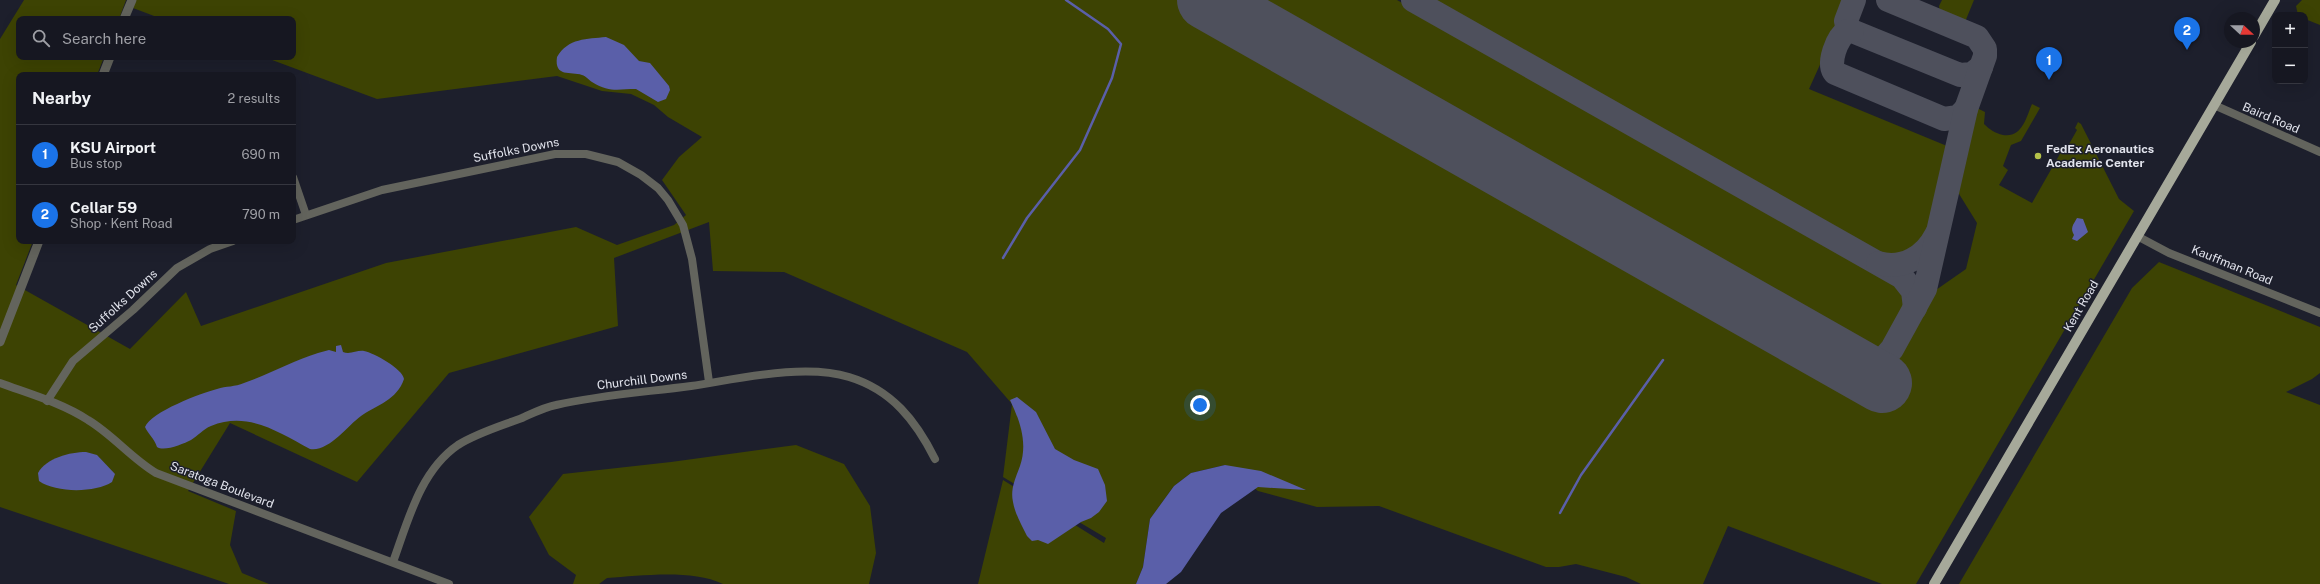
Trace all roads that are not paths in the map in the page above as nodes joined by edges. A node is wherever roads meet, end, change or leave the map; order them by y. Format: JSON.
{"nodes":[{"id":1,"x":132,"y":0,"type":"edge"},
{"id":2,"x":2275,"y":0,"type":"edge"},
{"id":3,"x":125,"y":16,"type":"edge"},
{"id":4,"x":2260,"y":26,"type":"edge"},
{"id":5,"x":2247,"y":48,"type":"edge"},
{"id":6,"x":109,"y":60,"type":"edge"},
{"id":7,"x":104,"y":72,"type":"edge"},
{"id":8,"x":2214,"y":105,"type":"junction"},
{"id":9,"x":2320,"y":152,"type":"edge"},
{"id":10,"x":296,"y":186,"type":"edge"},
{"id":11,"x":306,"y":215,"type":"junction"},
{"id":12,"x":296,"y":219,"type":"edge"},
{"id":13,"x":2137,"y":236,"type":"junction"},
{"id":14,"x":38,"y":244,"type":"edge"},
{"id":15,"x":224,"y":244,"type":"edge"},
{"id":16,"x":2320,"y":313,"type":"edge"},
{"id":17,"x":0,"y":342,"type":"edge"},
{"id":18,"x":708,"y":382,"type":"junction"},
{"id":19,"x":0,"y":383,"type":"edge"},
{"id":20,"x":47,"y":400,"type":"junction"},
{"id":21,"x":935,"y":459,"type":"dead end"},
{"id":22,"x":393,"y":562,"type":"junction"},
{"id":23,"x":449,"y":584,"type":"edge"},
{"id":24,"x":1934,"y":584,"type":"edge"}],
"edges":[{"from":1,"to":3,"type":"street"},
{"from":2,"to":4,"type":"main road"},
{"from":5,"to":8,"type":"main road","name":"Kent Road"},
{"from":6,"to":7,"type":"street"},
{"from":8,"to":9,"type":"street","name":"Baird Road"},
{"from":8,"to":13,"type":"main road","name":"Kent Road"},
{"from":10,"to":11,"type":"street"},
{"from":11,"to":12,"type":"street","name":"Suffolks Downs"},
{"from":11,"to":18,"type":"street","name":"Suffolks Downs"},
{"from":13,"to":16,"type":"street","name":"Kauffman Road"},
{"from":13,"to":24,"type":"main road","name":"Kent Road"},
{"from":14,"to":17,"type":"street"},
{"from":15,"to":20,"type":"street","name":"Suffolks Downs"},
{"from":18,"to":21,"type":"street","name":"Churchill Downs"},
{"from":18,"to":22,"type":"street","name":"Churchill Downs"},
{"from":19,"to":20,"type":"street","name":"Saratoga Boulevard"},
{"from":20,"to":22,"type":"street","name":"Saratoga Boulevard"},
{"from":22,"to":23,"type":"street","name":"Saratoga Boulevard"}]}
